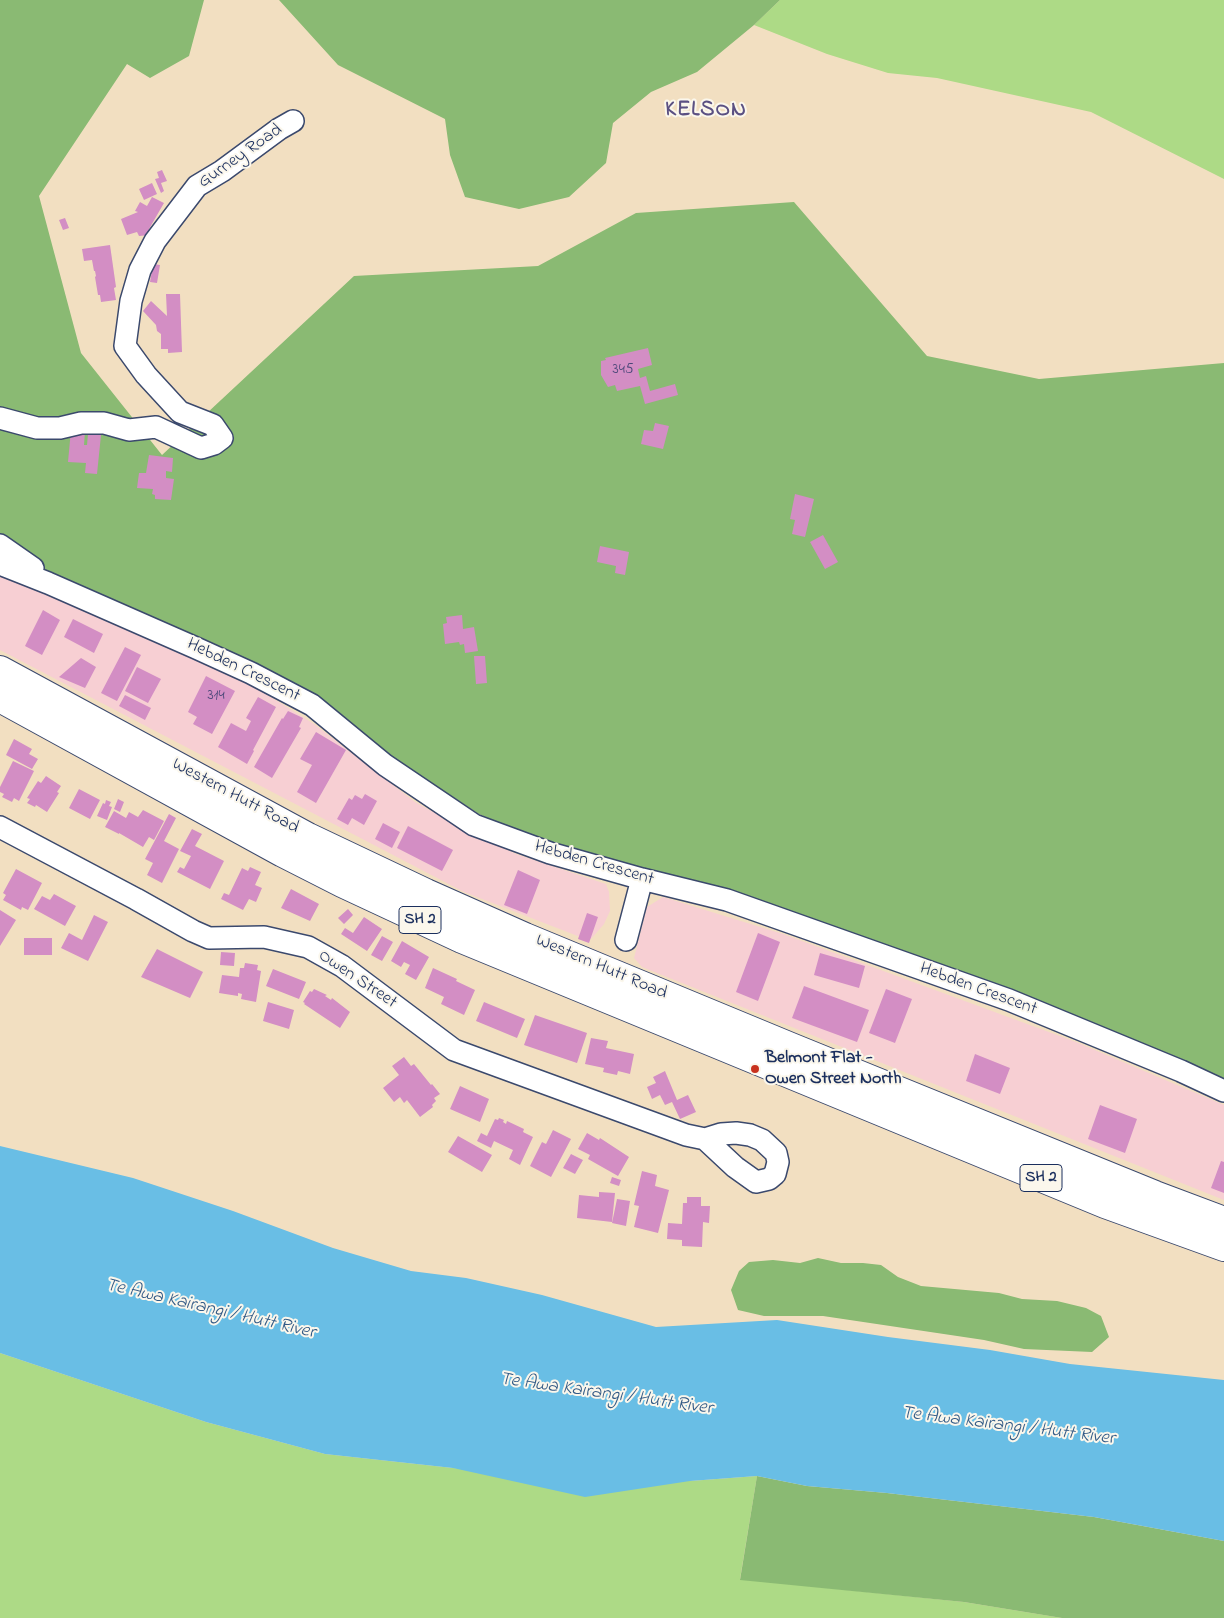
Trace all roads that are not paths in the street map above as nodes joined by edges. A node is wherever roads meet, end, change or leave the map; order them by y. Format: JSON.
{"nodes":[{"id":1,"x":293,"y":121,"type":"dead end"},
{"id":2,"x":0,"y":418,"type":"edge"},
{"id":3,"x":0,"y":545,"type":"edge"},
{"id":4,"x":0,"y":564,"type":"edge"},
{"id":5,"x":48,"y":583,"type":"junction"},
{"id":6,"x":0,"y":670,"type":"edge"},
{"id":7,"x":0,"y":698,"type":"edge"},
{"id":8,"x":0,"y":827,"type":"edge"},
{"id":9,"x":642,"y":879,"type":"junction"},
{"id":10,"x":626,"y":940,"type":"dead end"},
{"id":11,"x":1224,"y":1091,"type":"edge"},
{"id":12,"x":695,"y":1137,"type":"dead end"},
{"id":13,"x":1224,"y":1221,"type":"edge"},
{"id":14,"x":1224,"y":1247,"type":"edge"}],
"edges":[{"from":1,"to":2,"type":"street","name":"Gurney Road"},
{"from":3,"to":5,"type":"street"},
{"from":4,"to":5,"type":"street","name":"Hebden Crescent"},
{"from":5,"to":9,"type":"street","name":"Hebden Crescent"},
{"from":6,"to":13,"type":"highway","name":"Western Hutt Road","number":"SH 2"},
{"from":7,"to":14,"type":"highway","name":"Western Hutt Road","number":"SH 2"},
{"from":8,"to":12,"type":"street","name":"Owen Street"},
{"from":9,"to":10,"type":"street"},
{"from":9,"to":11,"type":"street","name":"Hebden Crescent"}]}
